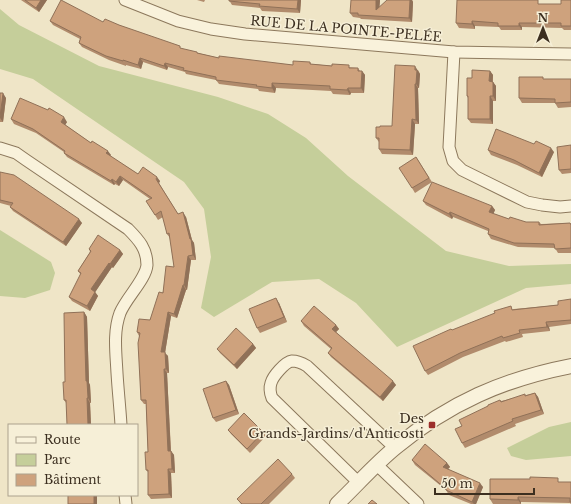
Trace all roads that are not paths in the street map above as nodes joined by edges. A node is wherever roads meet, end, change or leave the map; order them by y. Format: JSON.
{"nodes":[{"id":1,"x":125,"y":0,"type":"edge"},
{"id":2,"x":454,"y":52,"type":"junction"},
{"id":3,"x":571,"y":54,"type":"edge"},
{"id":4,"x":0,"y":148,"type":"edge"},
{"id":5,"x":571,"y":206,"type":"edge"},
{"id":6,"x":571,"y":366,"type":"edge"},
{"id":7,"x":121,"y":424,"type":"edge"},
{"id":8,"x":395,"y":448,"type":"junction"},
{"id":9,"x":377,"y":465,"type":"junction"},
{"id":10,"x":359,"y":483,"type":"junction"},
{"id":11,"x":337,"y":504,"type":"edge"},
{"id":12,"x":418,"y":504,"type":"edge"}],
"edges":[{"from":1,"to":2,"type":"street","name":"RUE DE LA POINTE-PELÉE"},
{"from":2,"to":3,"type":"street","name":"RUE DE LA POINTE-PELÉE"},
{"from":2,"to":5,"type":"street"},
{"from":4,"to":7,"type":"street"},
{"from":6,"to":8,"type":"street"},
{"from":8,"to":9,"type":"street"},
{"from":8,"to":10,"type":"street"},
{"from":9,"to":10,"type":"street"},
{"from":9,"to":12,"type":"street"},
{"from":10,"to":11,"type":"street"}]}
